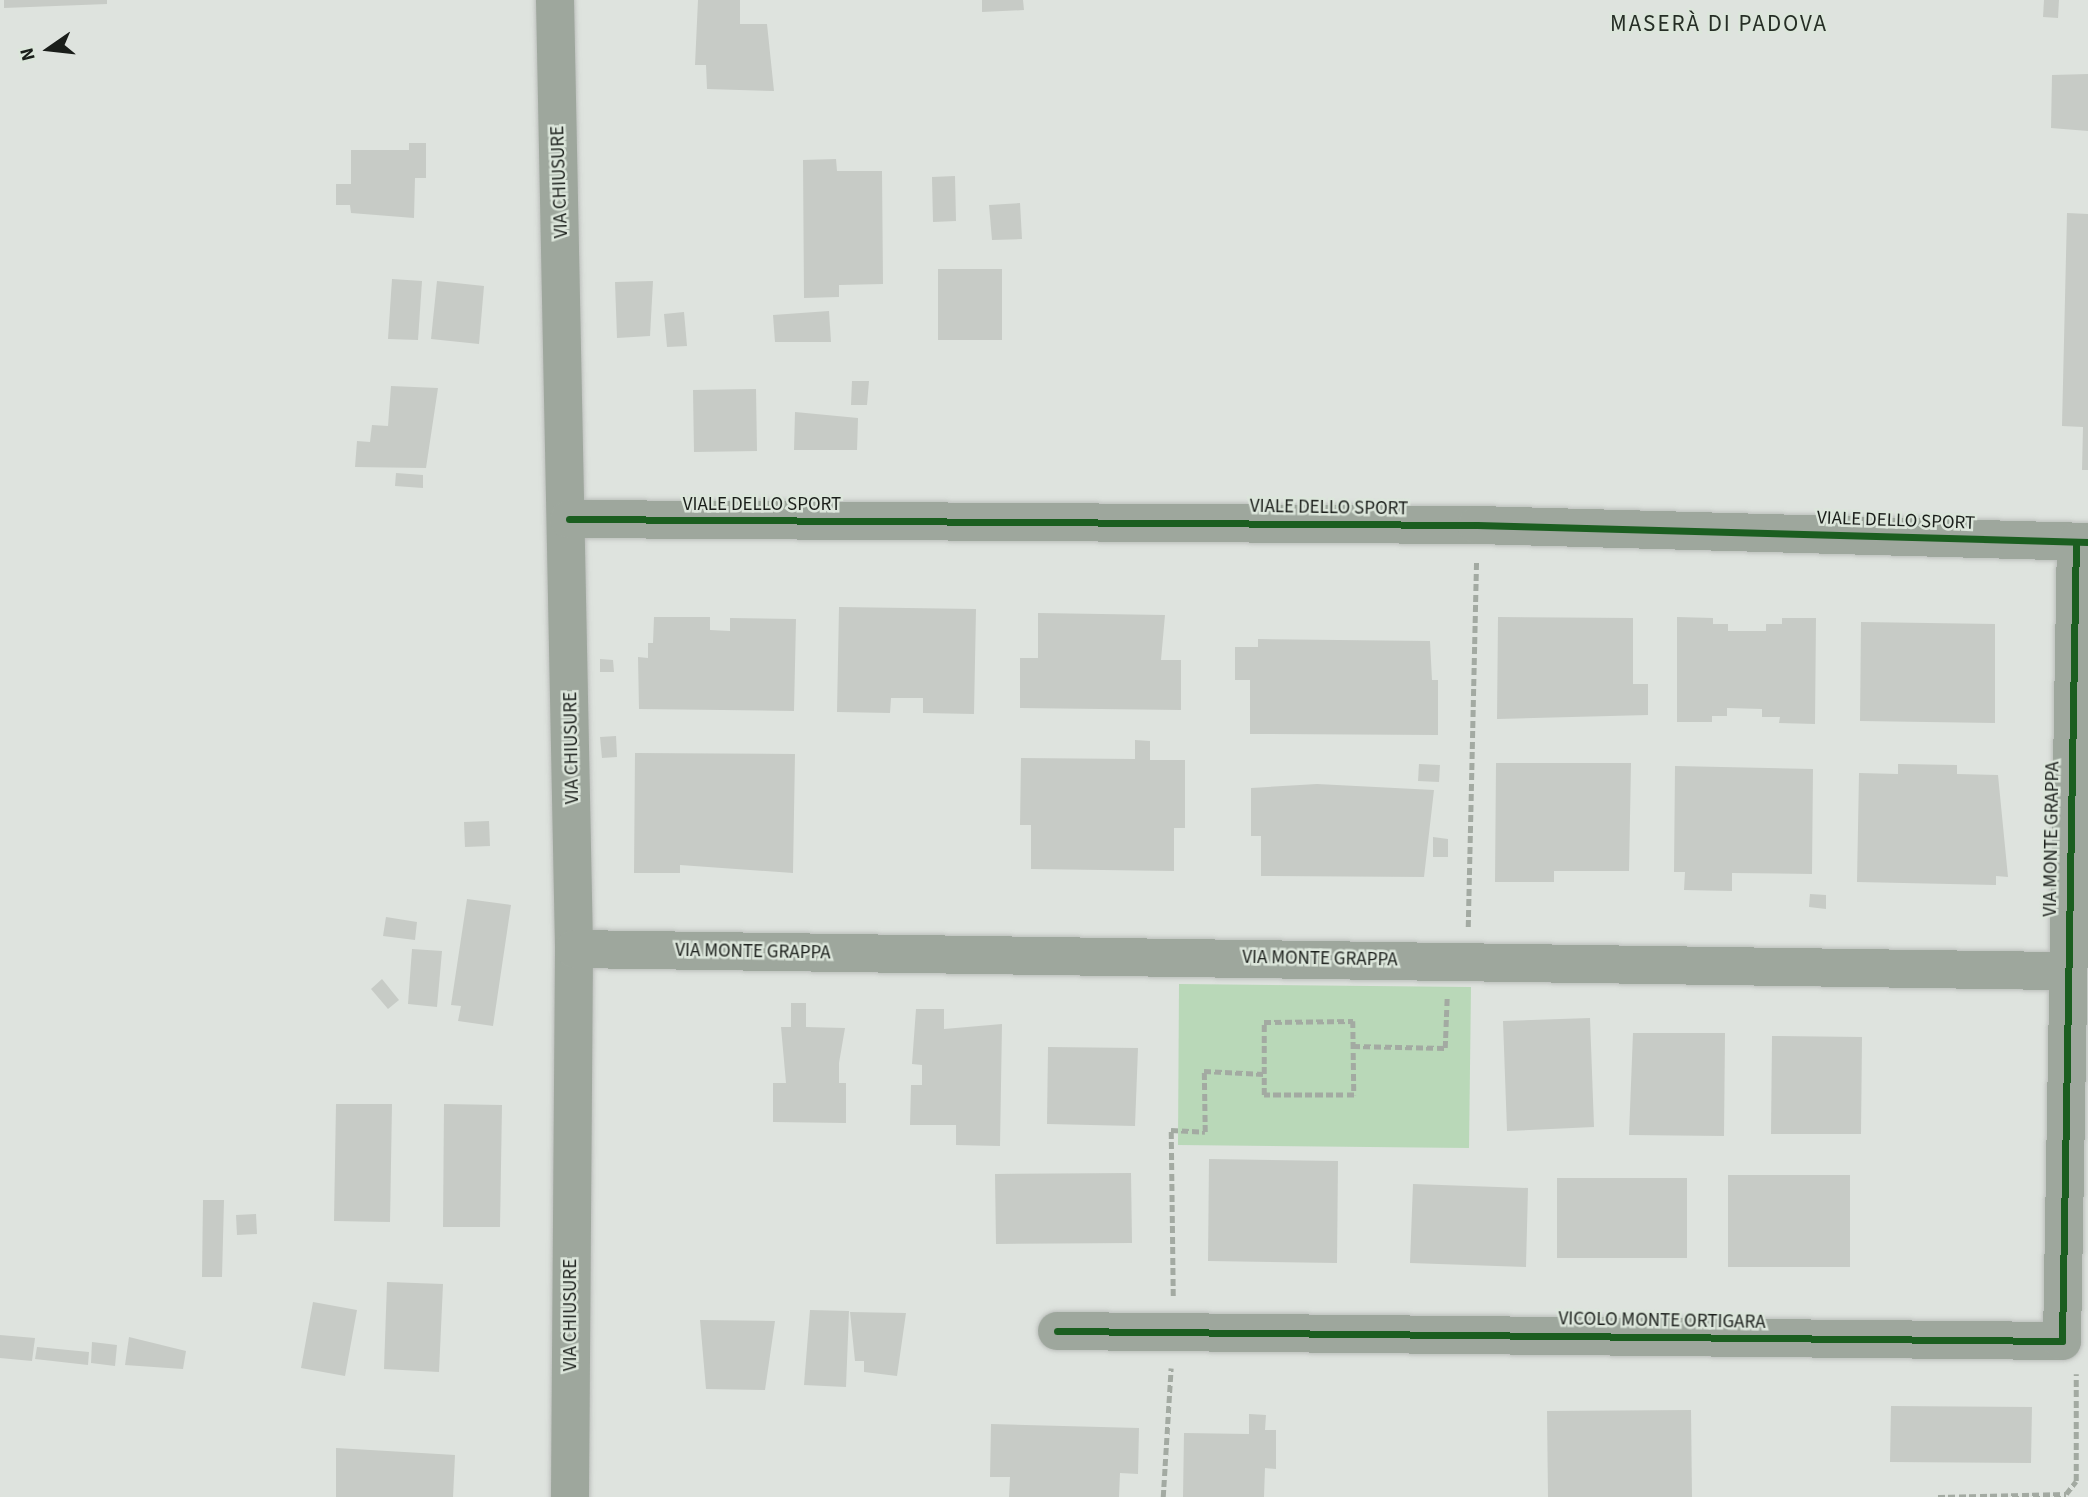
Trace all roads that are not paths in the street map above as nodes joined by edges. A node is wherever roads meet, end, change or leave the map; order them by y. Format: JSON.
{"nodes":[{"id":1,"x":555,"y":0,"type":"edge"},
{"id":2,"x":569,"y":519,"type":"junction"},
{"id":3,"x":2082,"y":542,"type":"edge"},
{"id":4,"x":574,"y":949,"type":"junction"},
{"id":5,"x":2065,"y":971,"type":"junction"},
{"id":6,"x":1057,"y":1331,"type":"dead end"},
{"id":7,"x":2063,"y":1341,"type":"joint"},
{"id":8,"x":570,"y":1497,"type":"edge"}],
"edges":[{"from":1,"to":2,"type":"street","name":"VIA CHIUSURE"},
{"from":2,"to":3,"type":"street","name":"VIALE DELLO SPORT"},
{"from":2,"to":4,"type":"street","name":"VIA CHIUSURE"},
{"from":3,"to":5,"type":"street","name":"VIA MONTE GRAPPA"},
{"from":4,"to":5,"type":"street","name":"VIA MONTE GRAPPA"},
{"from":4,"to":8,"type":"street","name":"VIA CHIUSURE"},
{"from":5,"to":7,"type":"street","name":"VIA MONTE GRAPPA"},
{"from":6,"to":7,"type":"street","name":"VICOLO MONTE ORTIGARA"}]}
